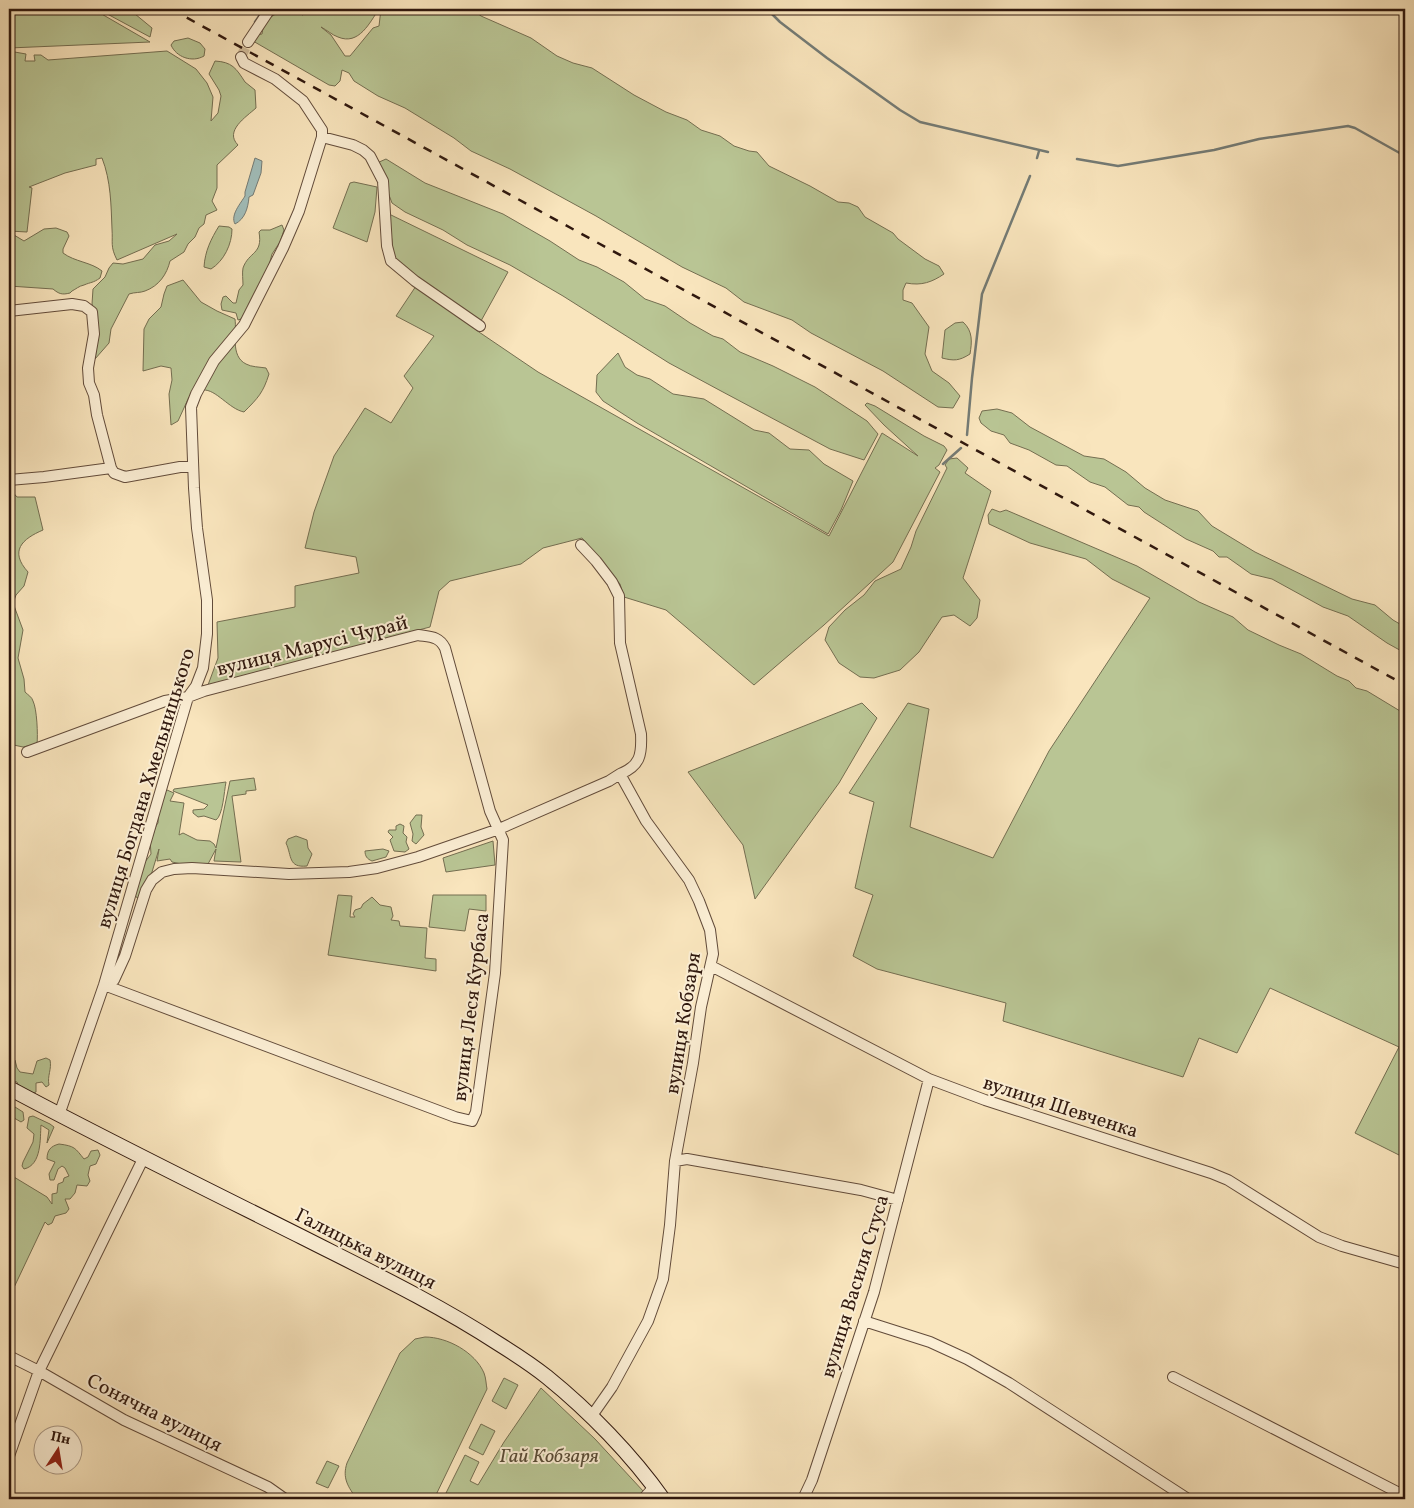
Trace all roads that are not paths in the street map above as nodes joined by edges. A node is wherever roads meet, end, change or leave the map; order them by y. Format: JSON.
{"nodes":[{"id":1,"x":270,"y":9,"type":"edge"},
{"id":2,"x":248,"y":42,"type":"tunnel mouth"},
{"id":3,"x":241,"y":57,"type":"dead end"},
{"id":4,"x":322,"y":137,"type":"junction"},
{"id":5,"x":9,"y":311,"type":"edge"},
{"id":6,"x":480,"y":326,"type":"dead end"},
{"id":7,"x":193,"y":467,"type":"junction"},
{"id":8,"x":111,"y":468,"type":"junction"},
{"id":9,"x":9,"y":480,"type":"edge"},
{"id":10,"x":581,"y":545,"type":"dead end"},
{"id":11,"x":436,"y":638,"type":"joint"},
{"id":12,"x":188,"y":698,"type":"junction"},
{"id":13,"x":27,"y":752,"type":"dead end"},
{"id":14,"x":620,"y":774,"type":"junction"},
{"id":15,"x":499,"y":829,"type":"junction"},
{"id":16,"x":711,"y":966,"type":"junction"},
{"id":17,"x":104,"y":985,"type":"junction"},
{"id":18,"x":929,"y":1079,"type":"junction"},
{"id":19,"x":9,"y":1088,"type":"edge"},
{"id":20,"x":59,"y":1115,"type":"junction"},
{"id":21,"x":144,"y":1157,"type":"junction"},
{"id":22,"x":676,"y":1161,"type":"junction"},
{"id":23,"x":898,"y":1200,"type":"junction"},
{"id":24,"x":1405,"y":1264,"type":"edge"},
{"id":25,"x":864,"y":1321,"type":"junction"},
{"id":26,"x":9,"y":1356,"type":"edge"},
{"id":27,"x":39,"y":1371,"type":"junction"},
{"id":28,"x":1173,"y":1378,"type":"dead end"},
{"id":29,"x":591,"y":1417,"type":"junction"},
{"id":30,"x":9,"y":1456,"type":"edge"},
{"id":31,"x":654,"y":1487,"type":"junction"},
{"id":32,"x":1405,"y":1496,"type":"edge"},
{"id":33,"x":284,"y":1499,"type":"edge"},
{"id":34,"x":643,"y":1499,"type":"edge"},
{"id":35,"x":663,"y":1499,"type":"edge"},
{"id":36,"x":804,"y":1499,"type":"edge"},
{"id":37,"x":1188,"y":1499,"type":"edge"}],
"edges":[{"from":1,"to":2,"type":"street"},
{"from":3,"to":4,"type":"street"},
{"from":4,"to":6,"type":"street"},
{"from":4,"to":7,"type":"street","name":"вулиця Богдана Хмельницького"},
{"from":5,"to":8,"type":"street"},
{"from":7,"to":8,"type":"street"},
{"from":7,"to":12,"type":"street","name":"вулиця Богдана Хмельницького"},
{"from":8,"to":9,"type":"street"},
{"from":10,"to":14,"type":"street"},
{"from":11,"to":12,"type":"street","name":"вулиця Марусі Чурай"},
{"from":11,"to":15,"type":"street","name":"вулиця Леся Курбаса"},
{"from":12,"to":13,"type":"street","name":"вулиця Марусі Чурай"},
{"from":12,"to":17,"type":"street","name":"вулиця Богдана Хмельницького"},
{"from":14,"to":15,"type":"street"},
{"from":14,"to":16,"type":"street","name":"вулиця Кобзаря"},
{"from":15,"to":17,"type":"street"},
{"from":15,"to":17,"type":"street","name":"вулиця Леся Курбаса"},
{"from":16,"to":18,"type":"street","name":"вулиця Шевченка"},
{"from":16,"to":22,"type":"street","name":"вулиця Кобзаря"},
{"from":17,"to":20,"type":"street","name":"вулиця Богдана Хмельницького"},
{"from":18,"to":23,"type":"street","name":"вулиця Василя Стуса"},
{"from":18,"to":24,"type":"street","name":"вулиця Шевченка"},
{"from":19,"to":20,"type":"street","name":"Галицька вулиця"},
{"from":20,"to":21,"type":"street","name":"Галицька вулиця"},
{"from":21,"to":27,"type":"street"},
{"from":21,"to":29,"type":"street","name":"Галицька вулиця"},
{"from":22,"to":23,"type":"street"},
{"from":22,"to":29,"type":"street","name":"вулиця Кобзаря"},
{"from":23,"to":25,"type":"street","name":"вулиця Василя Стуса"},
{"from":25,"to":36,"type":"street","name":"вулиця Василя Стуса"},
{"from":25,"to":37,"type":"street"},
{"from":26,"to":27,"type":"street","name":"Сонячна вулиця"},
{"from":27,"to":30,"type":"street"},
{"from":27,"to":33,"type":"street","name":"Сонячна вулиця"},
{"from":28,"to":32,"type":"street"},
{"from":29,"to":31,"type":"street","name":"Галицька вулиця"},
{"from":31,"to":34,"type":"street"},
{"from":31,"to":35,"type":"street","name":"Галицька вулиця"}]}
